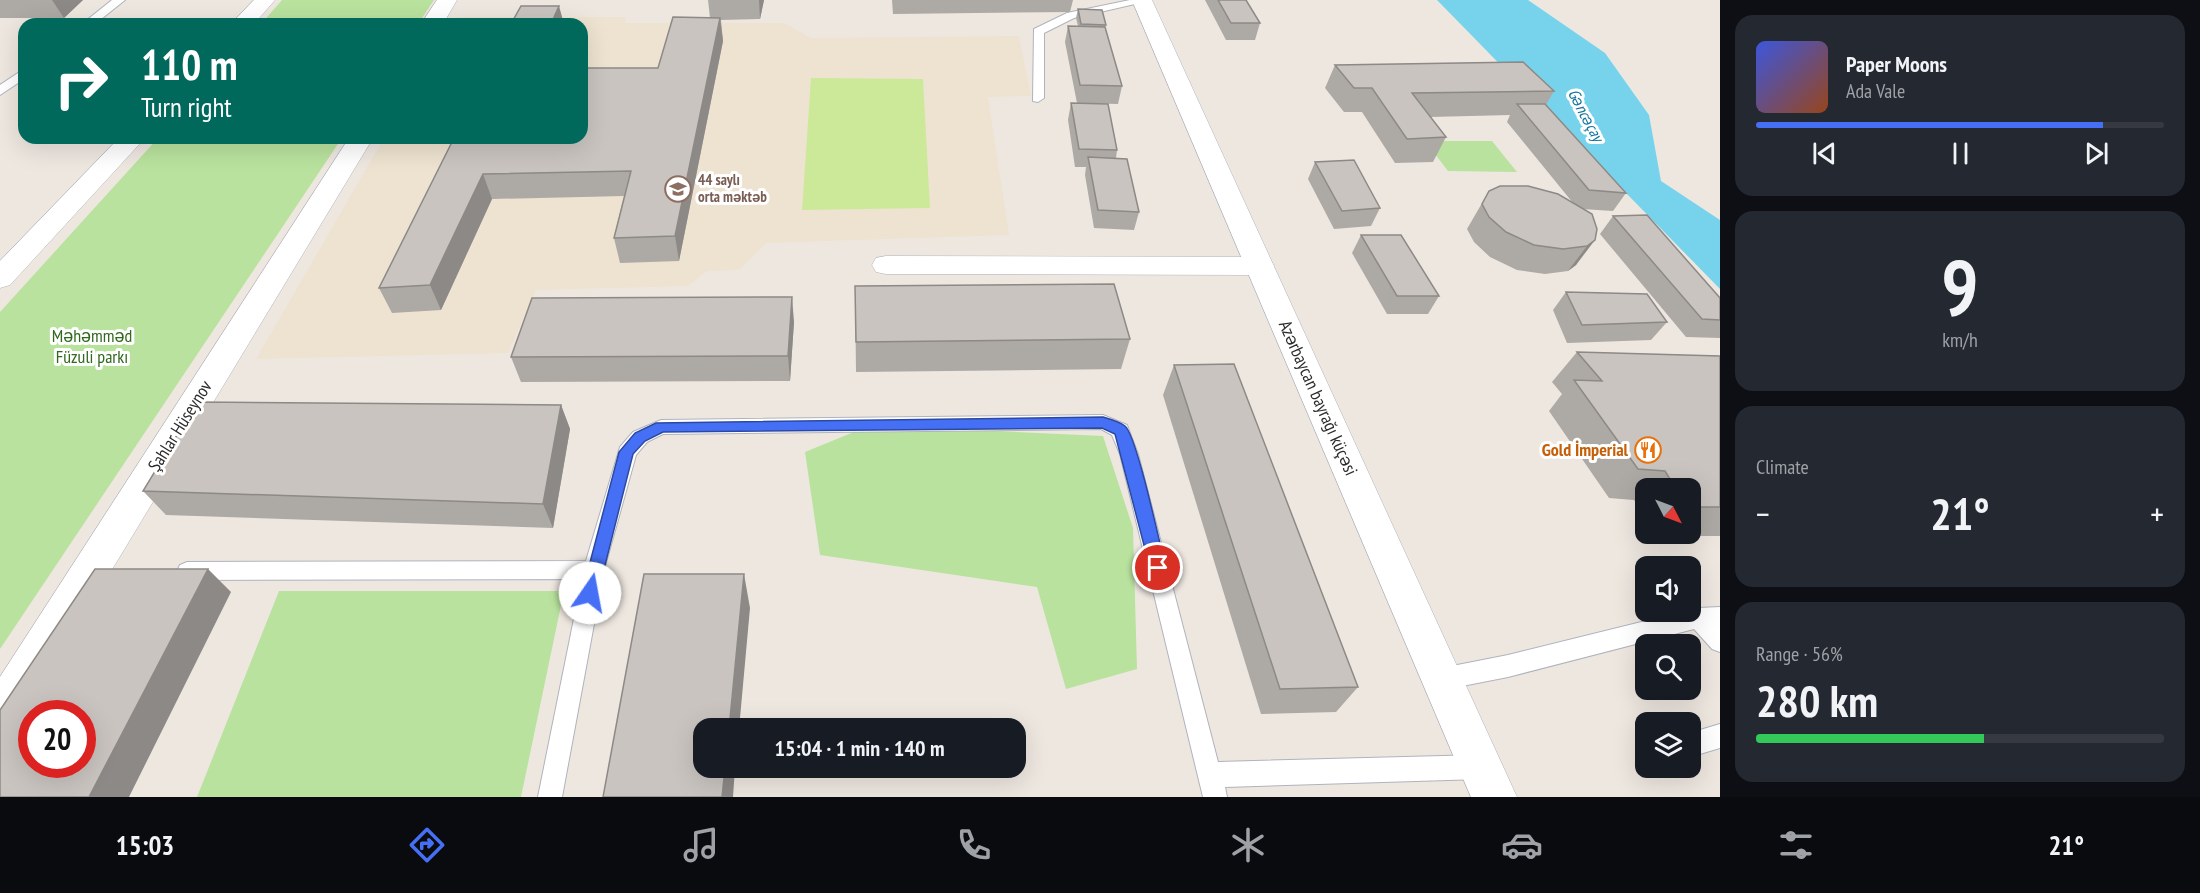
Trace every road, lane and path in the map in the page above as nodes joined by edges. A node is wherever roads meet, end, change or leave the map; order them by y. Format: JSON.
{"nodes":[{"id":1,"x":119,"y":0,"type":"edge"},
{"id":2,"x":264,"y":0,"type":"edge"},
{"id":3,"x":447,"y":0,"type":"edge"},
{"id":4,"x":1142,"y":0,"type":"edge"},
{"id":5,"x":96,"y":18,"type":"edge"},
{"id":6,"x":248,"y":18,"type":"edge"},
{"id":7,"x":436,"y":18,"type":"edge"},
{"id":8,"x":18,"y":78,"type":"edge"},
{"id":9,"x":0,"y":91,"type":"edge"},
{"id":10,"x":1038,"y":98,"type":"dead end"},
{"id":11,"x":127,"y":144,"type":"edge"},
{"id":12,"x":357,"y":144,"type":"edge"},
{"id":13,"x":886,"y":265,"type":"dead end"},
{"id":14,"x":1260,"y":266,"type":"junction"},
{"id":15,"x":0,"y":278,"type":"edge"},
{"id":16,"x":594,"y":570,"type":"junction"},
{"id":17,"x":172,"y":571,"type":"edge"},
{"id":18,"x":1709,"y":617,"type":"edge"},
{"id":19,"x":1720,"y":642,"type":"edge"},
{"id":20,"x":1442,"y":679,"type":"junction"},
{"id":21,"x":0,"y":715,"type":"edge"},
{"id":22,"x":1720,"y":736,"type":"edge"},
{"id":23,"x":1701,"y":742,"type":"edge"},
{"id":24,"x":1481,"y":767,"type":"junction"},
{"id":25,"x":1212,"y":786,"type":"edge"},
{"id":26,"x":550,"y":797,"type":"edge"},
{"id":27,"x":1494,"y":797,"type":"edge"}],
"edges":[{"from":1,"to":5,"type":"lane"},
{"from":2,"to":6,"type":"street"},
{"from":3,"to":7,"type":"street"},
{"from":4,"to":10,"type":"lane"},
{"from":4,"to":14,"type":"street","name":"Azərbaycan bayrağı küçəsi"},
{"from":8,"to":9,"type":"lane"},
{"from":11,"to":15,"type":"street"},
{"from":12,"to":21,"type":"street","name":"Şahlar Hüseynov"},
{"from":13,"to":14,"type":"street"},
{"from":14,"to":20,"type":"street","name":"Azərbaycan bayrağı küçəsi"},
{"from":16,"to":17,"type":"lane"},
{"from":16,"to":25,"type":"lane"},
{"from":16,"to":26,"type":"lane"},
{"from":18,"to":19,"type":"lane"},
{"from":18,"to":20,"type":"lane"},
{"from":20,"to":24,"type":"street","name":"Azərbaycan bayrağı küçəsi"},
{"from":22,"to":23,"type":"lane"},
{"from":24,"to":25,"type":"lane"},
{"from":24,"to":27,"type":"street","name":"Azərbaycan bayrağı küçəsi"}]}
